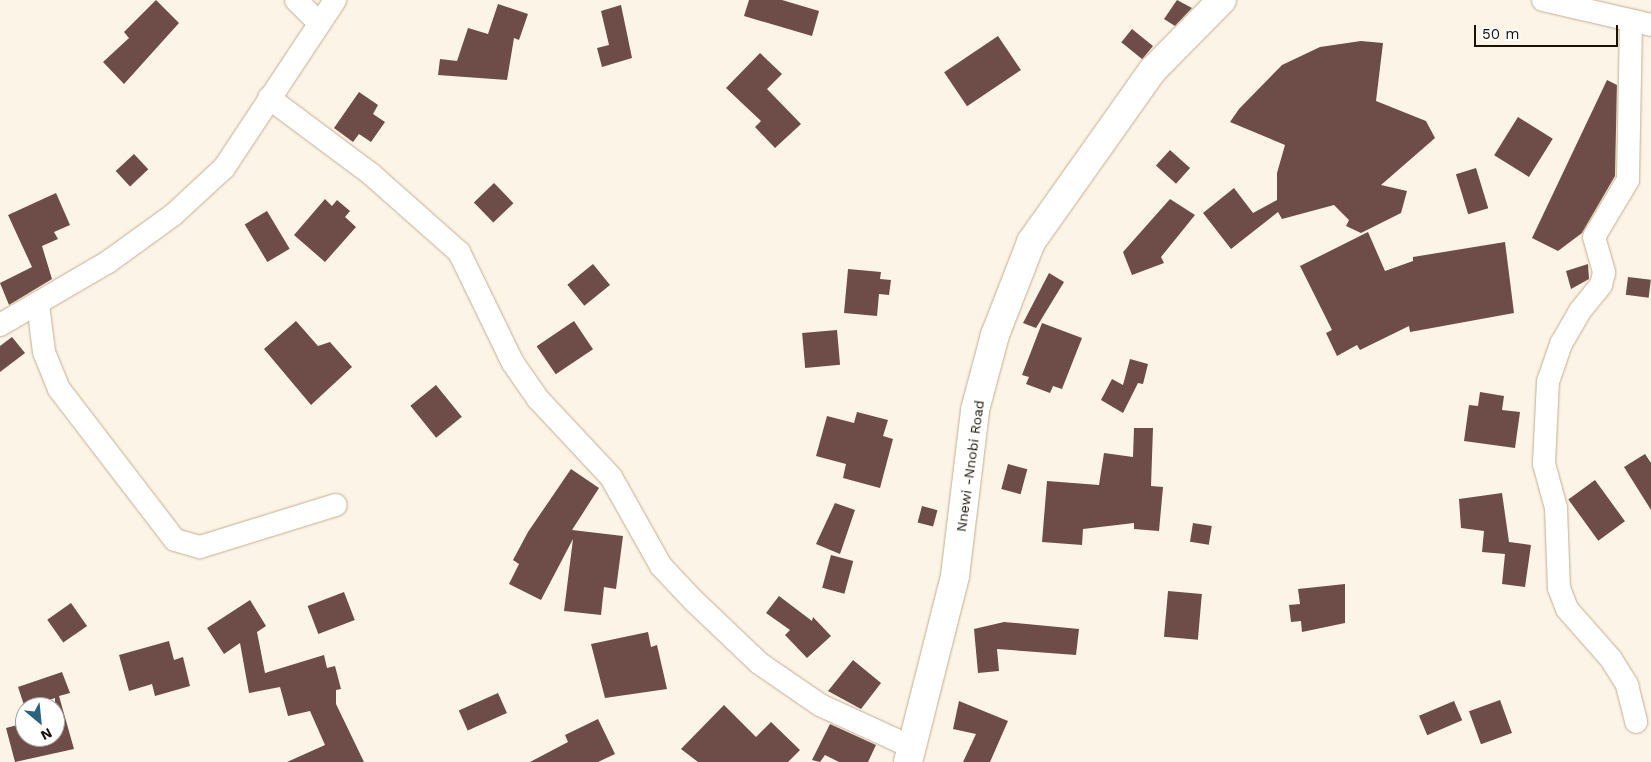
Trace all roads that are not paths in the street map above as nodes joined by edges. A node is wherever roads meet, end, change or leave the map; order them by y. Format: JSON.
{"nodes":[{"id":1,"x":296,"y":0,"type":"edge"},
{"id":2,"x":335,"y":0,"type":"edge"},
{"id":3,"x":1222,"y":0,"type":"edge"},
{"id":4,"x":1543,"y":0,"type":"edge"},
{"id":5,"x":318,"y":23,"type":"junction"},
{"id":6,"x":1641,"y":24,"type":"edge"},
{"id":7,"x":269,"y":98,"type":"junction"},
{"id":8,"x":38,"y":304,"type":"junction"},
{"id":9,"x":0,"y":325,"type":"edge"},
{"id":10,"x":336,"y":505,"type":"dead end"},
{"id":11,"x":1636,"y":722,"type":"dead end"},
{"id":12,"x":911,"y":755,"type":"edge"}],
"edges":[{"from":1,"to":5,"type":"street"},
{"from":2,"to":5,"type":"street"},
{"from":3,"to":12,"type":"main road","name":"Nnewi -Nnobi Road"},
{"from":4,"to":6,"type":"street"},
{"from":5,"to":7,"type":"street"},
{"from":6,"to":11,"type":"street"},
{"from":7,"to":8,"type":"street"},
{"from":7,"to":12,"type":"street"},
{"from":8,"to":9,"type":"street"},
{"from":8,"to":10,"type":"street"}]}
